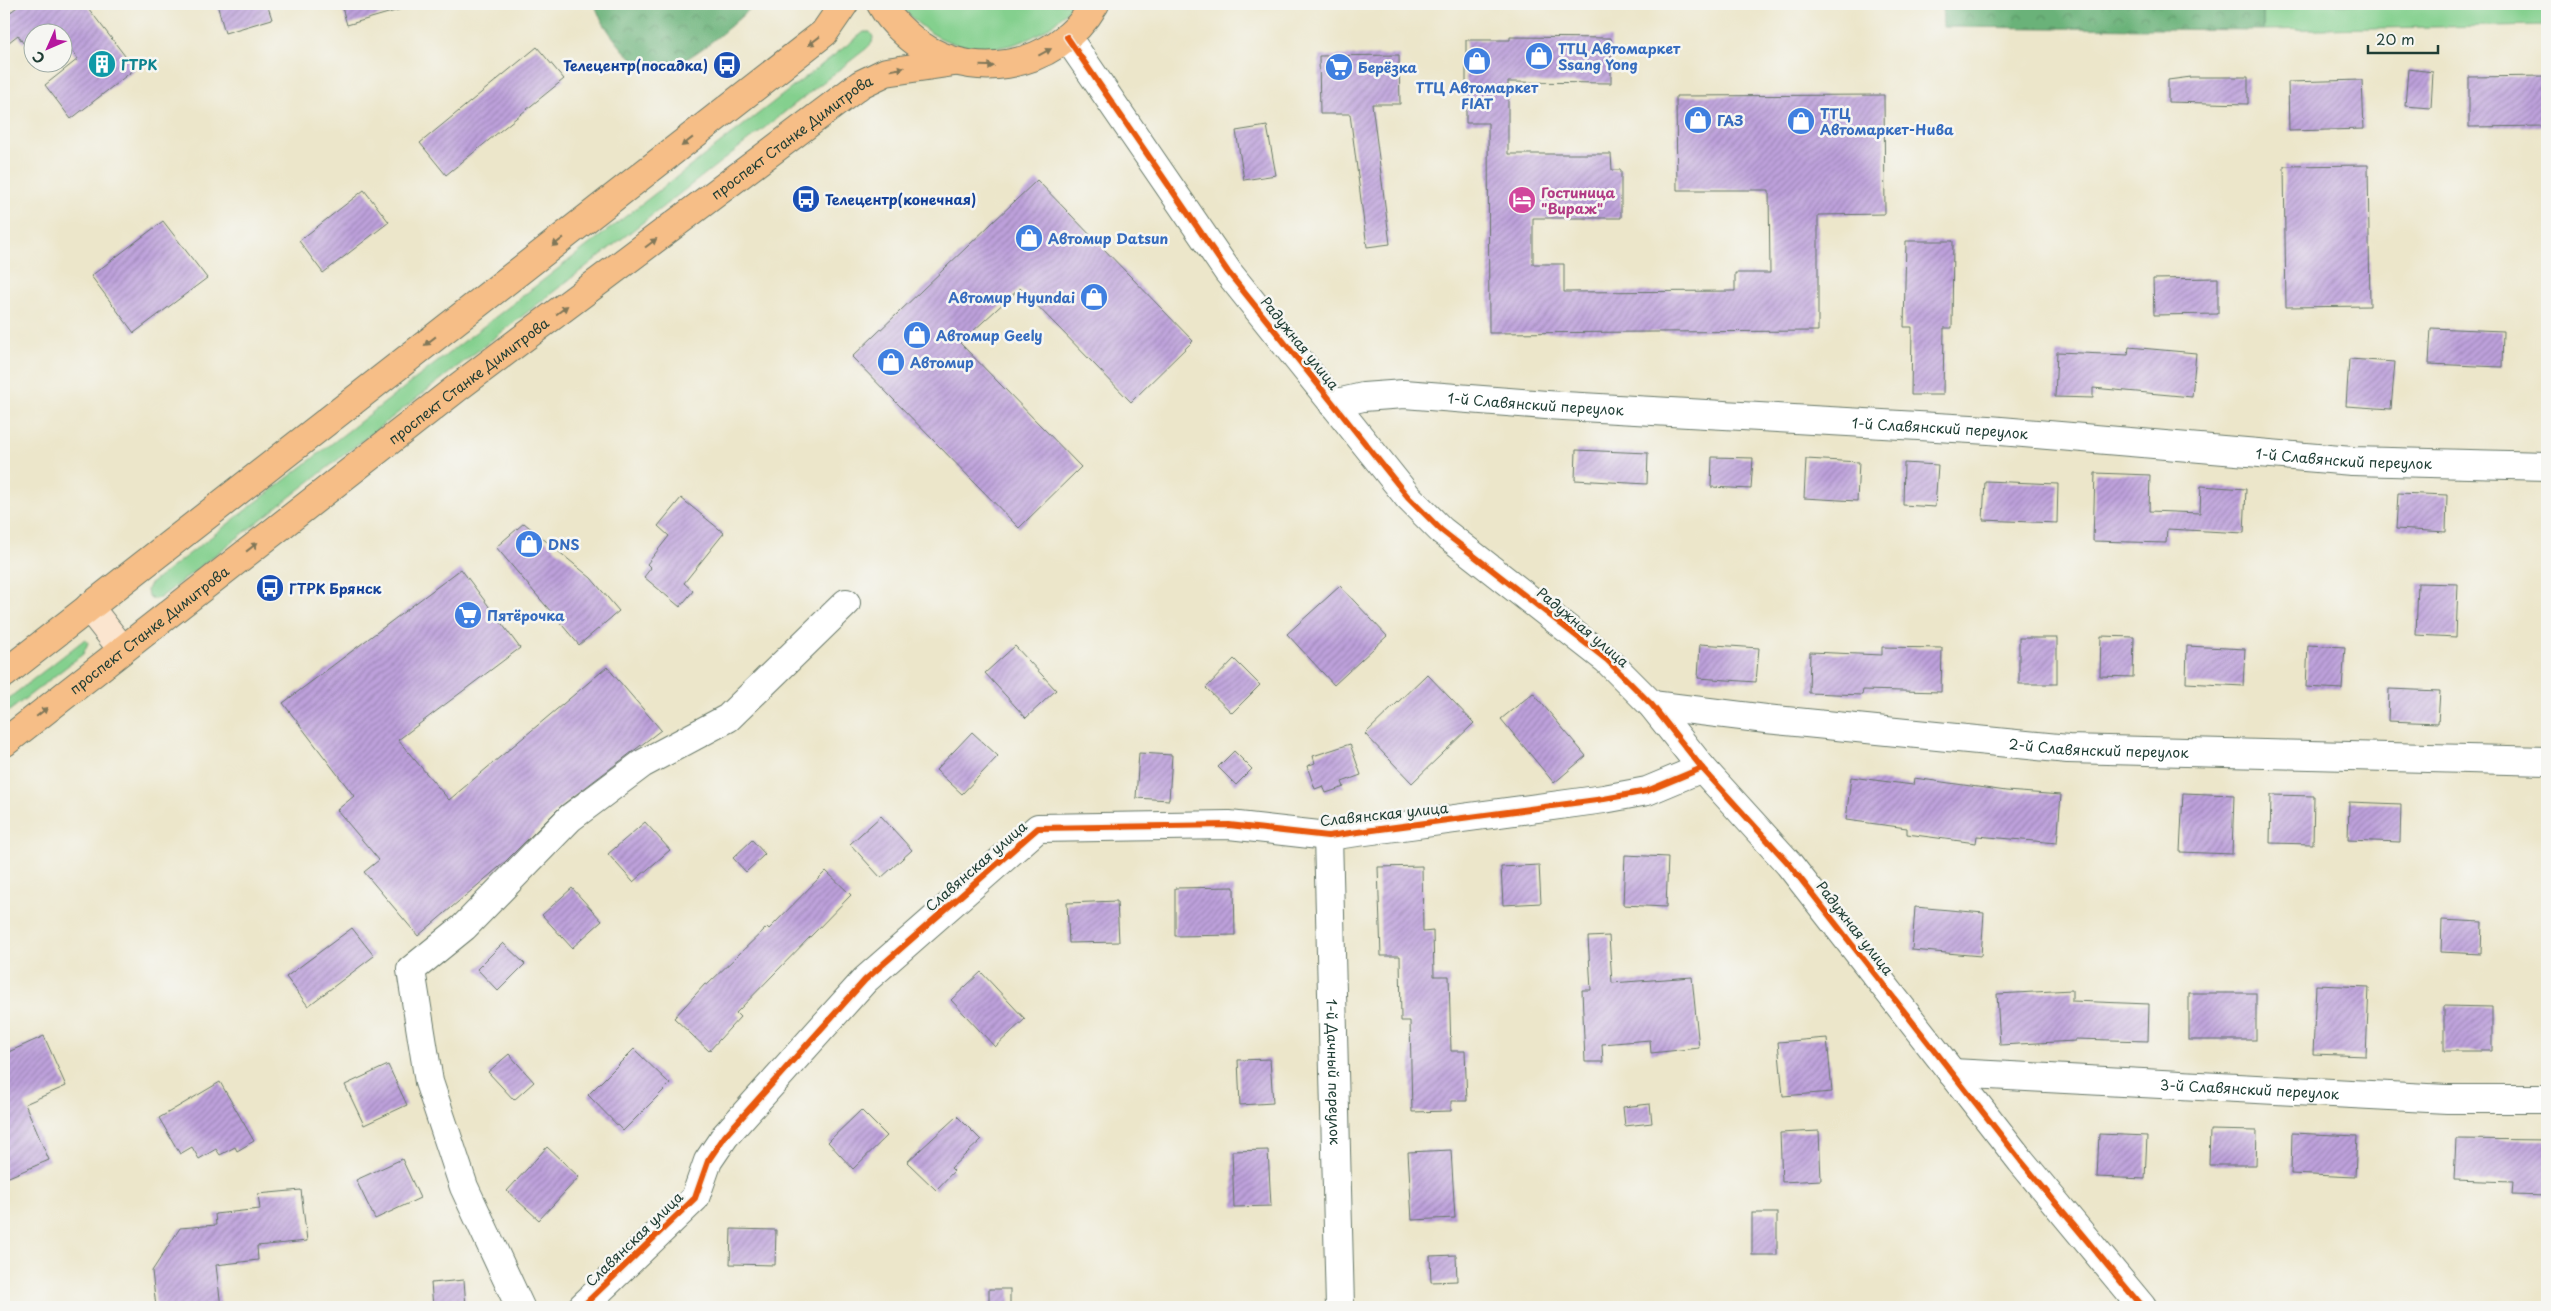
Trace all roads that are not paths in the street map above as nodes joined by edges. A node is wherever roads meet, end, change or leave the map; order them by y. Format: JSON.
{"nodes":[{"id":1,"x":844,"y":4,"type":"edge"},
{"id":2,"x":881,"y":4,"type":"edge"},
{"id":3,"x":1096,"y":7,"type":"edge"},
{"id":4,"x":1067,"y":37,"type":"junction"},
{"id":5,"x":954,"y":62,"type":"junction"},
{"id":6,"x":1333,"y":404,"type":"junction"},
{"id":7,"x":2547,"y":466,"type":"edge"},
{"id":8,"x":846,"y":603,"type":"dead end"},
{"id":9,"x":88,"y":607,"type":"junction"},
{"id":10,"x":122,"y":649,"type":"junction"},
{"id":11,"x":4,"y":674,"type":"edge"},
{"id":12,"x":1652,"y":705,"type":"junction"},
{"id":13,"x":4,"y":743,"type":"edge"},
{"id":14,"x":2547,"y":761,"type":"edge"},
{"id":15,"x":1702,"y":768,"type":"junction"},
{"id":16,"x":1328,"y":836,"type":"junction"},
{"id":17,"x":1952,"y":1073,"type":"junction"},
{"id":18,"x":2547,"y":1100,"type":"edge"},
{"id":19,"x":520,"y":1307,"type":"edge"},
{"id":20,"x":582,"y":1307,"type":"edge"},
{"id":21,"x":1340,"y":1307,"type":"edge"},
{"id":22,"x":2142,"y":1307,"type":"edge"}],
"edges":[{"from":1,"to":9,"type":"main road","one_way":true},
{"from":2,"to":5,"type":"main road"},
{"from":3,"to":4,"type":"main road"},
{"from":5,"to":4,"type":"main road","one_way":true},
{"from":4,"to":6,"type":"street","name":"Радужная улица"},
{"from":10,"to":5,"type":"main road","name":"проспект Станке Димитрова","one_way":true},
{"from":6,"to":7,"type":"street","name":"1-й Славянский переулок"},
{"from":6,"to":12,"type":"street","name":"Радужная улица"},
{"from":8,"to":19,"type":"street"},
{"from":9,"to":10,"type":"main road"},
{"from":9,"to":11,"type":"main road"},
{"from":13,"to":10,"type":"main road","name":"проспект Станке Димитрова","one_way":true},
{"from":12,"to":14,"type":"street","name":"2-й Славянский переулок"},
{"from":12,"to":15,"type":"street","name":"Радужная улица"},
{"from":15,"to":16,"type":"street","name":"Славянская улица"},
{"from":15,"to":17,"type":"street","name":"Радужная улица"},
{"from":16,"to":20,"type":"street","name":"Славянская улица"},
{"from":16,"to":21,"type":"street","name":"1-й Дачный переулок"},
{"from":17,"to":18,"type":"street","name":"3-й Славянский переулок"},
{"from":17,"to":22,"type":"street","name":"Радужная улица"}]}
